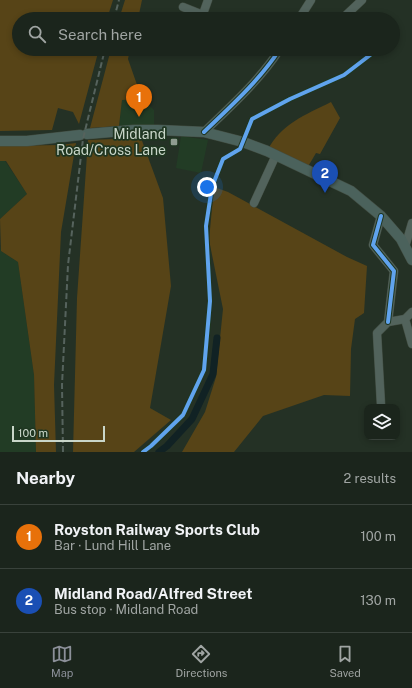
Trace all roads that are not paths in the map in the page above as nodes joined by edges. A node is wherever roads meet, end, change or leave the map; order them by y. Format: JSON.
{"nodes":[{"id":1,"x":208,"y":0,"type":"edge"},
{"id":2,"x":311,"y":0,"type":"edge"},
{"id":3,"x":357,"y":2,"type":"edge"},
{"id":4,"x":183,"y":8,"type":"dead end"},
{"id":5,"x":196,"y":12,"type":"edge"},
{"id":6,"x":203,"y":12,"type":"edge"},
{"id":7,"x":303,"y":12,"type":"edge"},
{"id":8,"x":348,"y":12,"type":"edge"},
{"id":9,"x":275,"y":56,"type":"edge"},
{"id":10,"x":204,"y":132,"type":"junction"},
{"id":11,"x":0,"y":141,"type":"edge"},
{"id":12,"x":276,"y":155,"type":"junction"},
{"id":13,"x":254,"y":203,"type":"dead end"},
{"id":14,"x":381,"y":216,"type":"junction"},
{"id":15,"x":412,"y":223,"type":"edge"},
{"id":16,"x":405,"y":247,"type":"junction"},
{"id":17,"x":412,"y":260,"type":"edge"},
{"id":18,"x":412,"y":312,"type":"edge"},
{"id":19,"x":406,"y":319,"type":"junction"},
{"id":20,"x":388,"y":322,"type":"junction"},
{"id":21,"x":412,"y":344,"type":"edge"},
{"id":22,"x":381,"y":404,"type":"dead end"}],
"edges":[{"from":1,"to":6,"type":"street"},
{"from":2,"to":7,"type":"street"},
{"from":3,"to":8,"type":"street"},
{"from":4,"to":5,"type":"street"},
{"from":9,"to":10,"type":"street"},
{"from":10,"to":11,"type":"main road"},
{"from":10,"to":12,"type":"main road"},
{"from":12,"to":13,"type":"street"},
{"from":12,"to":14,"type":"main road"},
{"from":14,"to":16,"type":"main road"},
{"from":14,"to":20,"type":"street"},
{"from":15,"to":16,"type":"street"},
{"from":16,"to":17,"type":"main road"},
{"from":18,"to":19,"type":"street"},
{"from":19,"to":20,"type":"street"},
{"from":19,"to":21,"type":"street"},
{"from":20,"to":22,"type":"street"}]}
